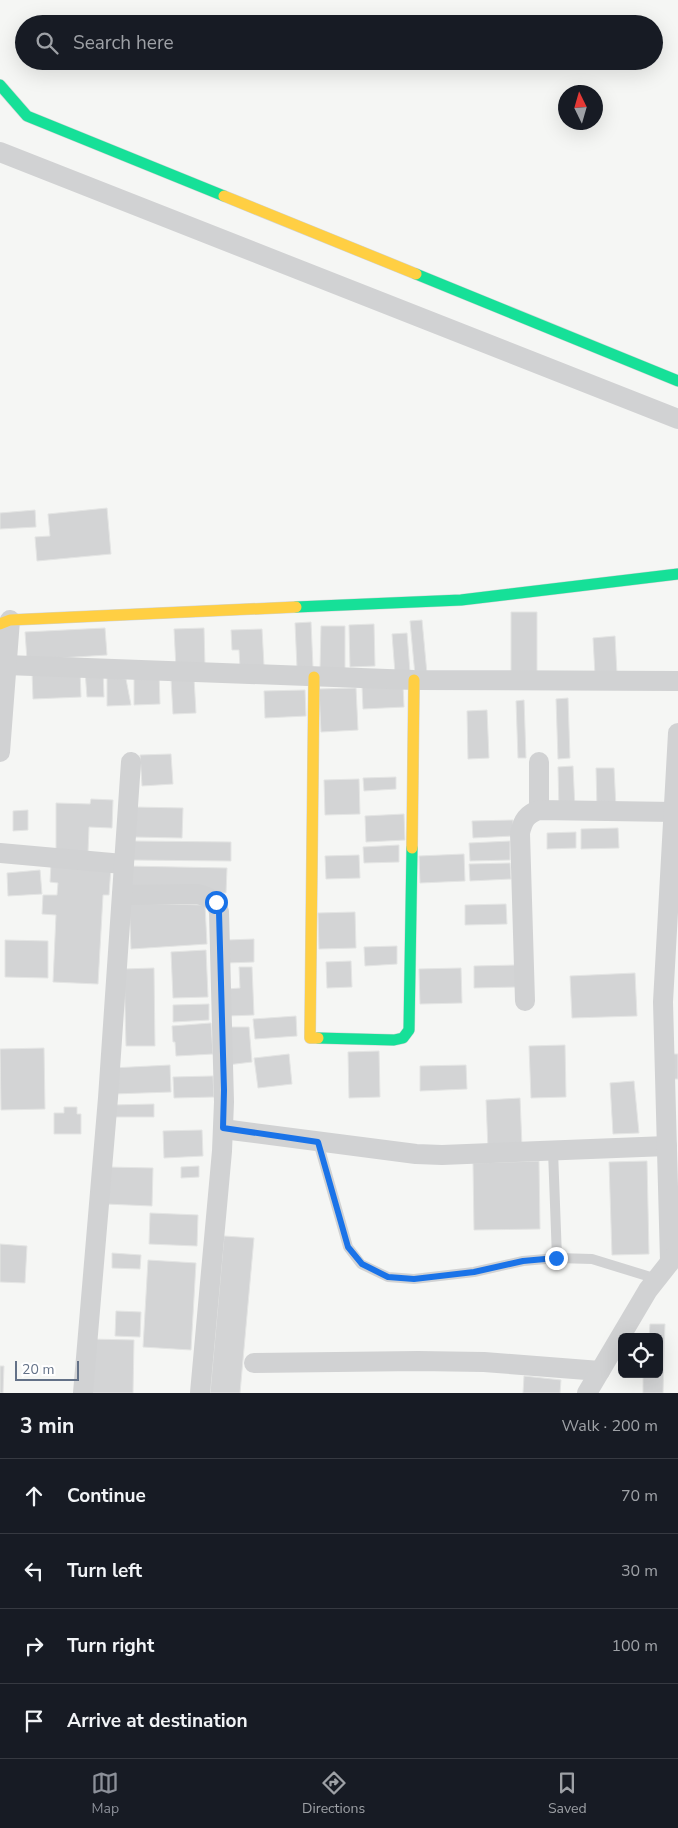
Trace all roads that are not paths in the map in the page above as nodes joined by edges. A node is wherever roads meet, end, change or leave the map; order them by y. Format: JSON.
{"nodes":[{"id":1,"x":0,"y":85,"type":"edge"},
{"id":2,"x":0,"y":152,"type":"edge"},
{"id":3,"x":678,"y":381,"type":"edge"},
{"id":4,"x":678,"y":419,"type":"edge"},
{"id":5,"x":678,"y":574,"type":"edge"},
{"id":6,"x":5,"y":622,"type":"edge"},
{"id":7,"x":6,"y":666,"type":"junction"},
{"id":8,"x":314,"y":676,"type":"junction"},
{"id":9,"x":414,"y":680,"type":"junction"},
{"id":10,"x":678,"y":681,"type":"edge"},
{"id":11,"x":678,"y":733,"type":"edge"},
{"id":12,"x":0,"y":752,"type":"edge"},
{"id":13,"x":131,"y":762,"type":"dead end"},
{"id":14,"x":539,"y":762,"type":"dead end"},
{"id":15,"x":540,"y":810,"type":"junction"},
{"id":16,"x":675,"y":812,"type":"junction"},
{"id":17,"x":0,"y":853,"type":"edge"},
{"id":18,"x":675,"y":855,"type":"edge"},
{"id":19,"x":123,"y":864,"type":"junction"},
{"id":20,"x":122,"y":895,"type":"junction"},
{"id":21,"x":673,"y":918,"type":"edge"},
{"id":22,"x":525,"y":1001,"type":"dead end"},
{"id":23,"x":223,"y":1128,"type":"junction"},
{"id":24,"x":318,"y":1142,"type":"junction"},
{"id":25,"x":667,"y":1146,"type":"junction"},
{"id":26,"x":552,"y":1151,"type":"junction"},
{"id":27,"x":674,"y":1256,"type":"edge"},
{"id":28,"x":556,"y":1258,"type":"junction"},
{"id":29,"x":656,"y":1278,"type":"junction"},
{"id":30,"x":254,"y":1363,"type":"dead end"},
{"id":31,"x":600,"y":1371,"type":"junction"},
{"id":32,"x":83,"y":1393,"type":"edge"},
{"id":33,"x":200,"y":1393,"type":"edge"},
{"id":34,"x":587,"y":1393,"type":"edge"}],
"edges":[{"from":1,"to":3,"type":"street"},
{"from":2,"to":4,"type":"street"},
{"from":5,"to":6,"type":"street"},
{"from":6,"to":7,"type":"street"},
{"from":7,"to":8,"type":"street"},
{"from":7,"to":12,"type":"street"},
{"from":8,"to":9,"type":"street"},
{"from":8,"to":9,"type":"street"},
{"from":9,"to":10,"type":"street"},
{"from":11,"to":16,"type":"street"},
{"from":13,"to":19,"type":"street"},
{"from":14,"to":15,"type":"street"},
{"from":15,"to":16,"type":"street"},
{"from":15,"to":22,"type":"street"},
{"from":16,"to":18,"type":"street"},
{"from":17,"to":19,"type":"street"},
{"from":18,"to":21,"type":"street"},
{"from":19,"to":20,"type":"street"},
{"from":20,"to":23,"type":"street"},
{"from":20,"to":32,"type":"street"},
{"from":21,"to":25,"type":"street"},
{"from":23,"to":24,"type":"street"},
{"from":23,"to":33,"type":"street"},
{"from":24,"to":26,"type":"street"},
{"from":24,"to":28,"type":"lane"},
{"from":25,"to":26,"type":"street"},
{"from":25,"to":27,"type":"street"},
{"from":26,"to":28,"type":"lane"},
{"from":27,"to":29,"type":"street"},
{"from":28,"to":29,"type":"lane"},
{"from":29,"to":31,"type":"street"},
{"from":30,"to":31,"type":"street"},
{"from":31,"to":34,"type":"street"}]}
